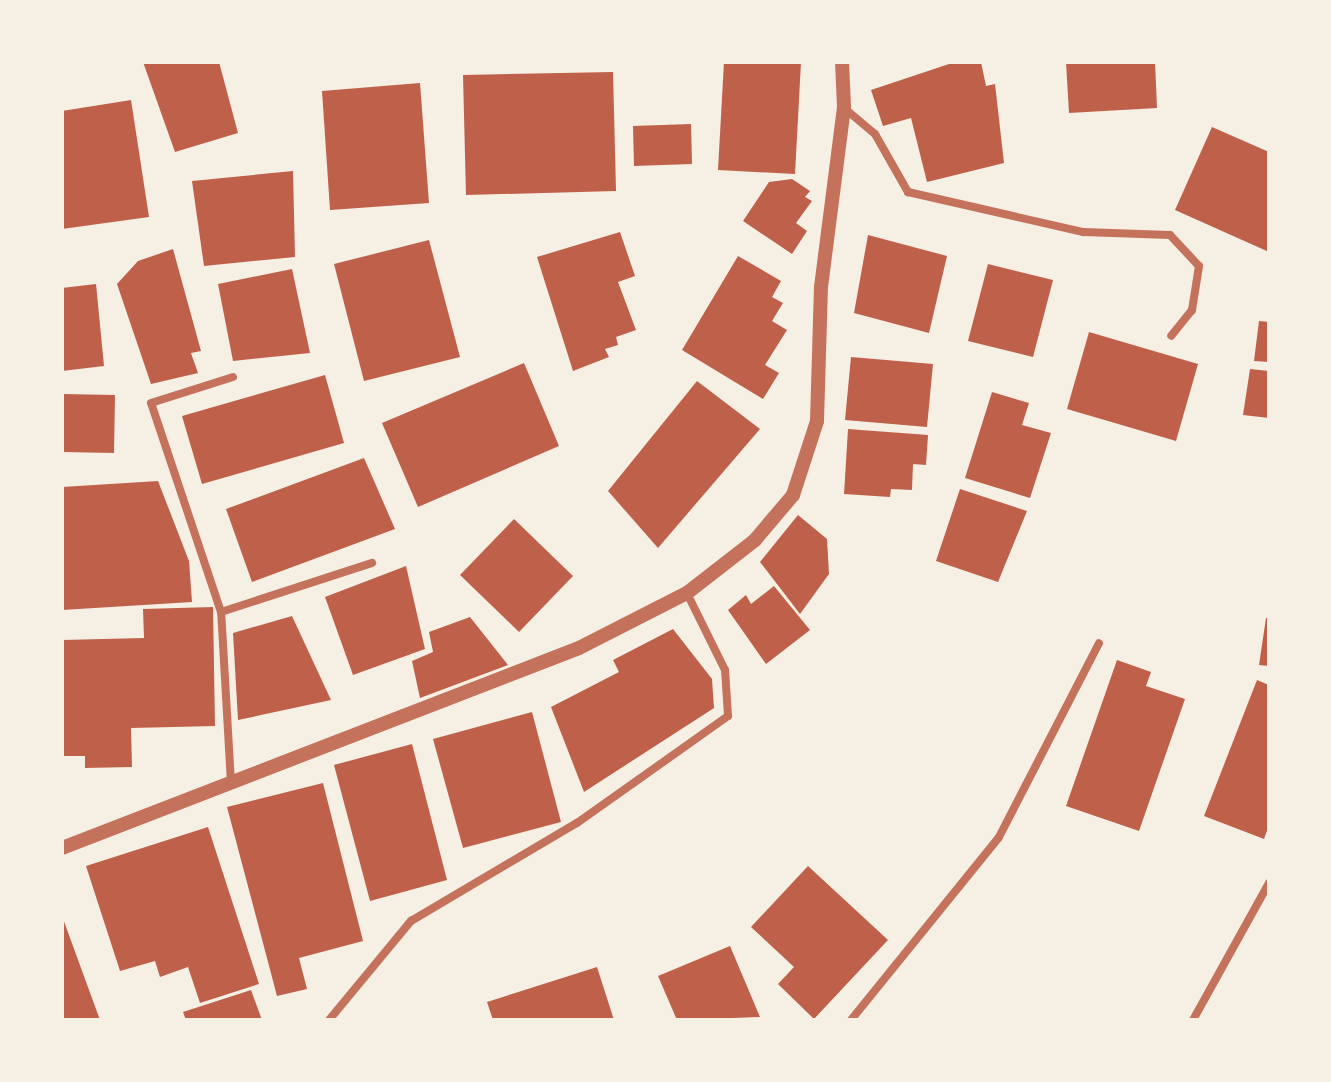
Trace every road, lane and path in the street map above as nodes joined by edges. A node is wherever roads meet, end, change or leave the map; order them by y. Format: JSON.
{"nodes":[{"id":1,"x":842,"y":62,"type":"edge"},
{"id":2,"x":844,"y":107,"type":"junction"},
{"id":3,"x":1171,"y":336,"type":"dead end"},
{"id":4,"x":233,"y":377,"type":"dead end"},
{"id":5,"x":372,"y":563,"type":"dead end"},
{"id":6,"x":687,"y":593,"type":"junction"},
{"id":7,"x":221,"y":612,"type":"junction"},
{"id":8,"x":1099,"y":643,"type":"dead end"},
{"id":9,"x":231,"y":783,"type":"junction"},
{"id":10,"x":62,"y":848,"type":"edge"},
{"id":11,"x":1269,"y":883,"type":"edge"},
{"id":12,"x":1267,"y":895,"type":"edge"},
{"id":13,"x":329,"y":1020,"type":"edge"},
{"id":14,"x":851,"y":1020,"type":"edge"},
{"id":15,"x":1193,"y":1020,"type":"edge"}],
"edges":[{"from":1,"to":2,"type":"street"},
{"from":2,"to":3,"type":"street"},
{"from":2,"to":6,"type":"street"},
{"from":4,"to":7,"type":"street"},
{"from":5,"to":7,"type":"street"},
{"from":6,"to":9,"type":"street"},
{"from":6,"to":13,"type":"street"},
{"from":7,"to":9,"type":"street"},
{"from":8,"to":14,"type":"street"},
{"from":9,"to":10,"type":"street"},
{"from":11,"to":12,"type":"street"},
{"from":12,"to":15,"type":"street"}]}
